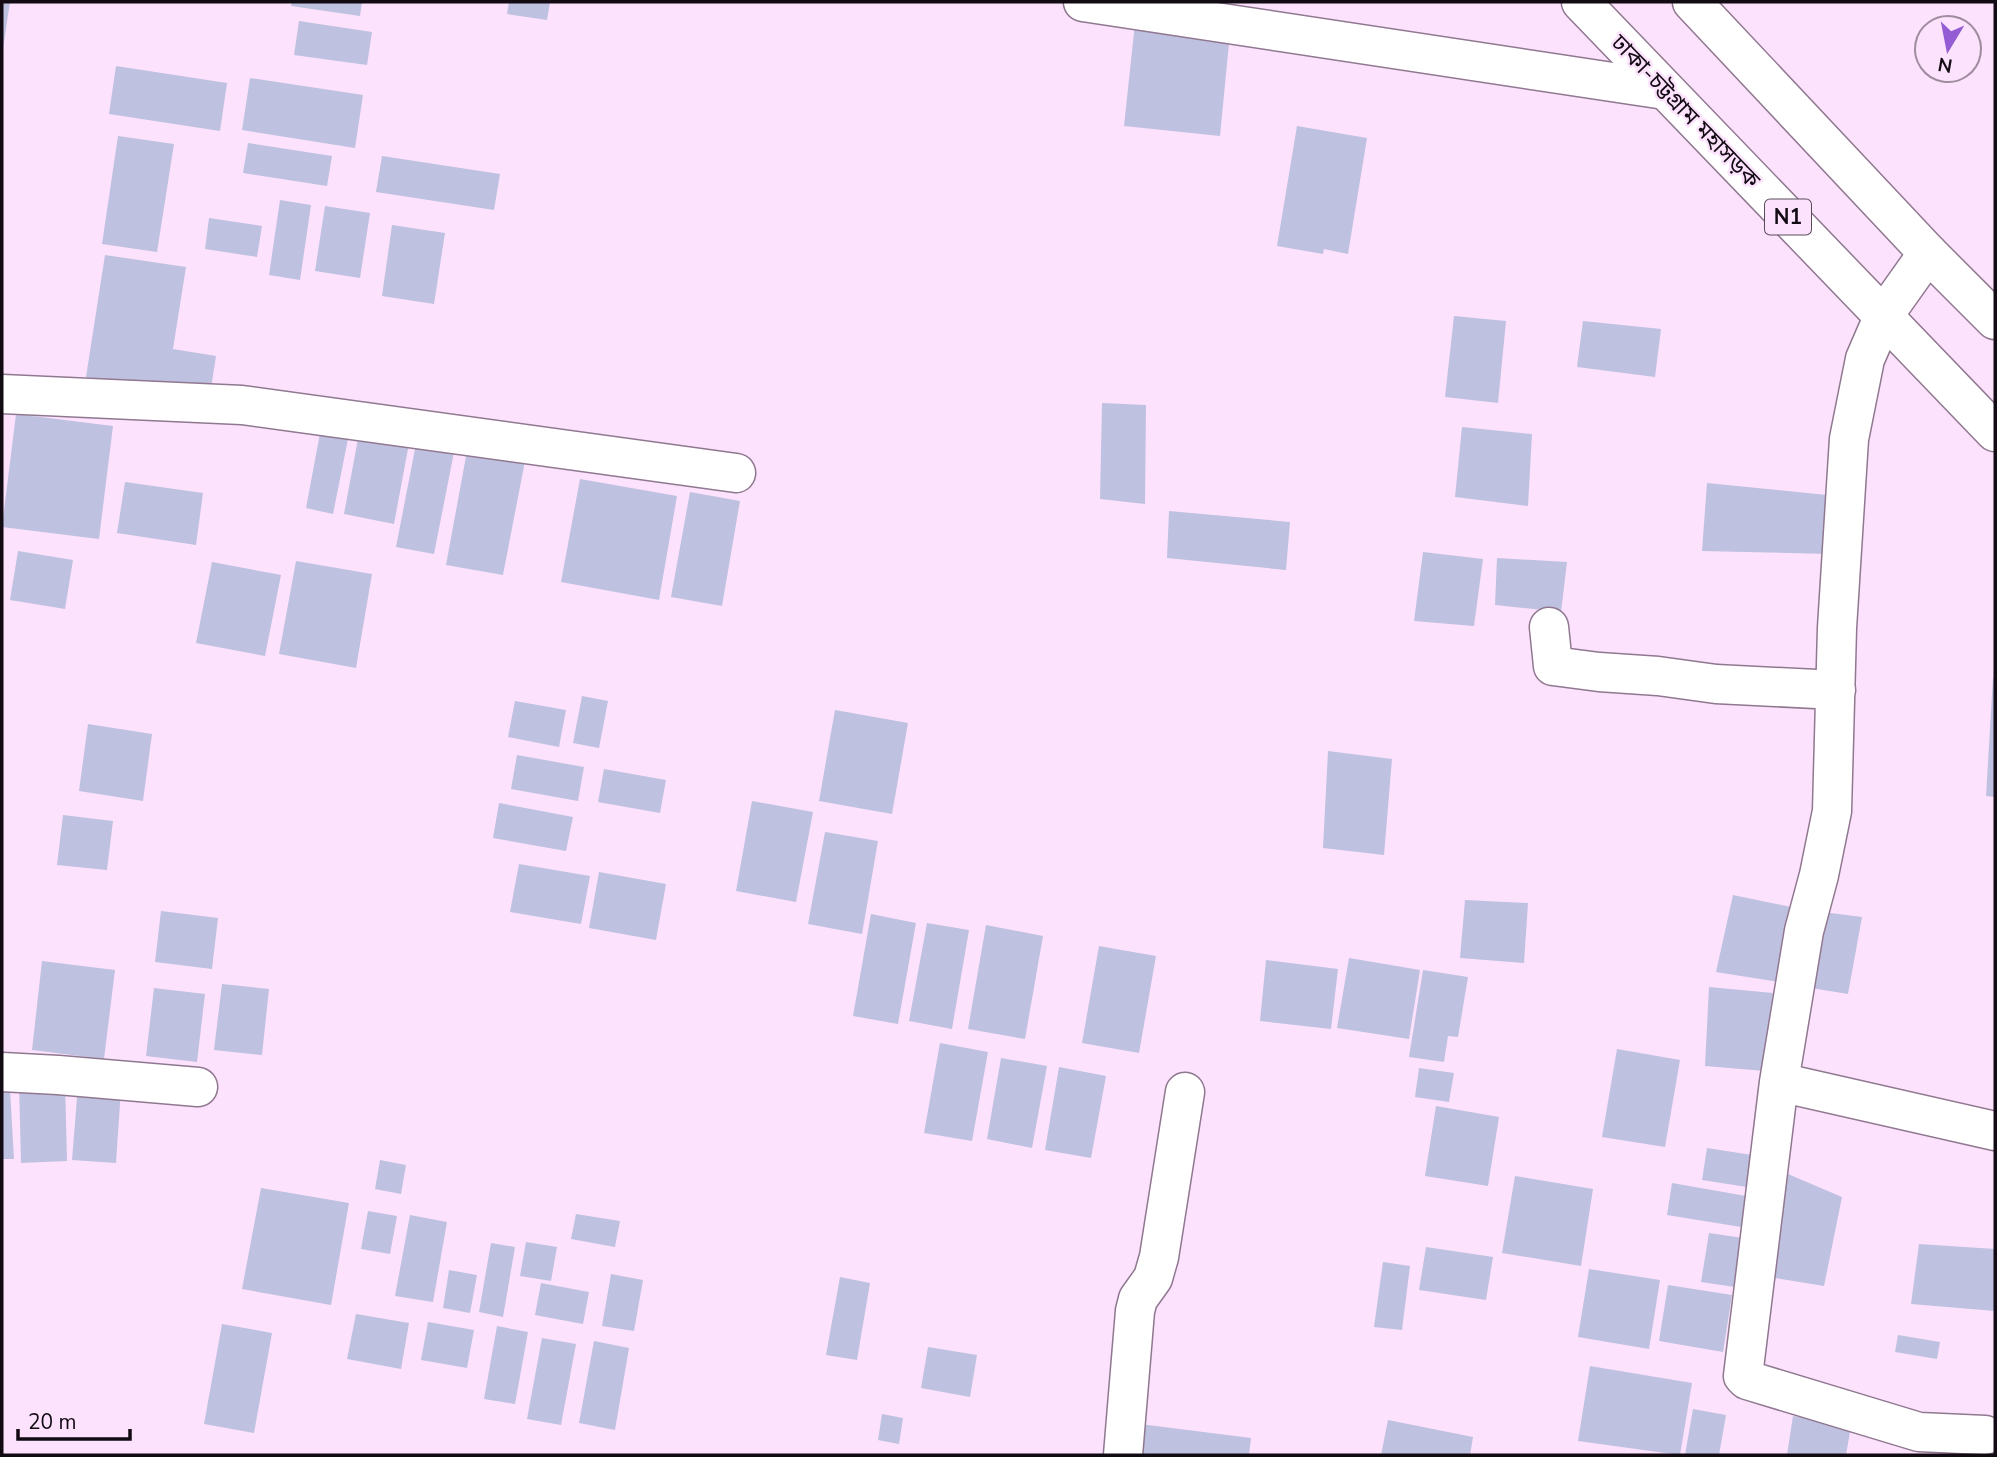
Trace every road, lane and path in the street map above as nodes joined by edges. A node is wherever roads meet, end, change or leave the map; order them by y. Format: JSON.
{"nodes":[{"id":1,"x":1083,"y":2,"type":"edge"},
{"id":2,"x":1581,"y":2,"type":"edge"},
{"id":3,"x":1692,"y":2,"type":"edge"},
{"id":4,"x":1665,"y":90,"type":"junction"},
{"id":5,"x":1928,"y":253,"type":"junction"},
{"id":6,"x":1884,"y":315,"type":"junction"},
{"id":7,"x":1995,"y":320,"type":"edge"},
{"id":8,"x":2,"y":394,"type":"edge"},
{"id":9,"x":1995,"y":432,"type":"edge"},
{"id":10,"x":736,"y":473,"type":"dead end"},
{"id":11,"x":1549,"y":627,"type":"dead end"},
{"id":12,"x":1836,"y":690,"type":"junction"},
{"id":13,"x":2,"y":1072,"type":"edge"},
{"id":14,"x":1779,"y":1082,"type":"junction"},
{"id":15,"x":198,"y":1087,"type":"dead end"},
{"id":16,"x":1185,"y":1092,"type":"dead end"},
{"id":17,"x":1995,"y":1131,"type":"edge"},
{"id":18,"x":1985,"y":1435,"type":"dead end"},
{"id":19,"x":1123,"y":1455,"type":"edge"}],
"edges":[{"from":1,"to":4,"type":"main road"},
{"from":2,"to":4,"type":"main road","name":"ঢাকা-চট্টগ্রাম মহাসড়ক","number":"N1"},
{"from":3,"to":5,"type":"main road"},
{"from":4,"to":6,"type":"main road","name":"ঢাকা-চট্টগ্রাম মহাসড়ক","number":"N1"},
{"from":5,"to":6,"type":"main road"},
{"from":5,"to":7,"type":"main road"},
{"from":6,"to":9,"type":"main road","name":"ঢাকা-চট্টগ্রাম মহাসড়ক","number":"N1"},
{"from":6,"to":12,"type":"main road"},
{"from":8,"to":10,"type":"main road"},
{"from":11,"to":12,"type":"main road"},
{"from":12,"to":14,"type":"main road"},
{"from":13,"to":15,"type":"main road"},
{"from":14,"to":17,"type":"main road"},
{"from":14,"to":18,"type":"main road"},
{"from":16,"to":19,"type":"main road"}]}
